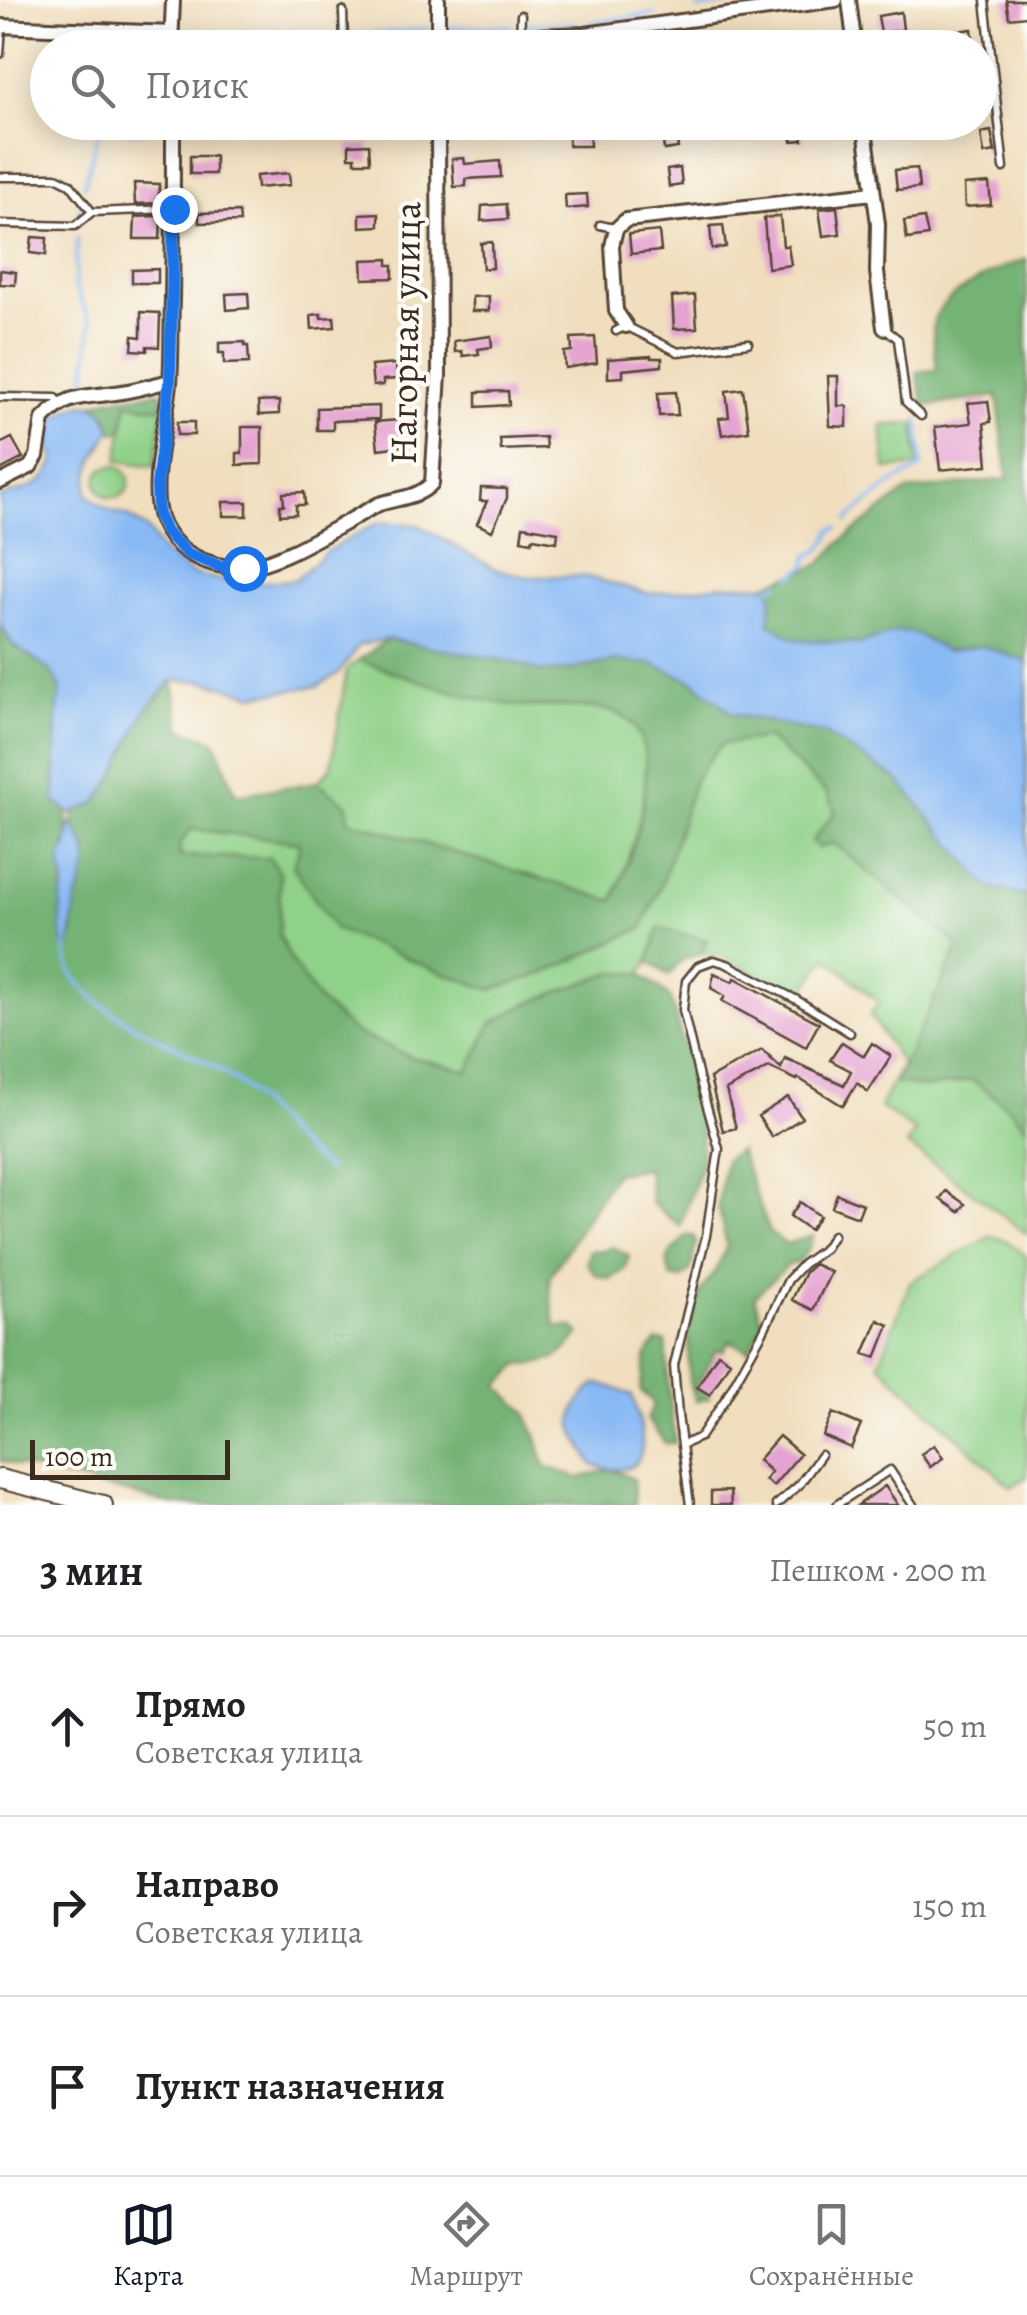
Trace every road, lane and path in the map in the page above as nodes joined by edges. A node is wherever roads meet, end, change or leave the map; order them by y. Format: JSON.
{"nodes":[{"id":1,"x":173,"y":0,"type":"edge"},
{"id":2,"x":438,"y":0,"type":"edge"},
{"id":3,"x":836,"y":0,"type":"edge"},
{"id":4,"x":849,"y":0,"type":"edge"},
{"id":5,"x":985,"y":0,"type":"edge"},
{"id":6,"x":815,"y":1,"type":"edge"},
{"id":7,"x":343,"y":11,"type":"dead end"},
{"id":8,"x":521,"y":15,"type":"dead end"},
{"id":9,"x":1,"y":26,"type":"edge"},
{"id":10,"x":50,"y":30,"type":"edge"},
{"id":11,"x":172,"y":30,"type":"edge"},
{"id":12,"x":344,"y":30,"type":"edge"},
{"id":13,"x":438,"y":30,"type":"edge"},
{"id":14,"x":520,"y":30,"type":"edge"},
{"id":15,"x":617,"y":30,"type":"edge"},
{"id":16,"x":853,"y":30,"type":"edge"},
{"id":17,"x":988,"y":30,"type":"edge"},
{"id":18,"x":0,"y":54,"type":"edge"},
{"id":19,"x":997,"y":106,"type":"edge"},
{"id":20,"x":173,"y":140,"type":"edge"},
{"id":21,"x":438,"y":140,"type":"edge"},
{"id":22,"x":867,"y":140,"type":"edge"},
{"id":23,"x":1004,"y":168,"type":"dead end"},
{"id":24,"x":0,"y":177,"type":"edge"},
{"id":25,"x":874,"y":193,"type":"junction"},
{"id":26,"x":174,"y":209,"type":"junction"},
{"id":27,"x":92,"y":212,"type":"junction"},
{"id":28,"x":0,"y":224,"type":"edge"},
{"id":29,"x":600,"y":224,"type":"dead end"},
{"id":30,"x":616,"y":229,"type":"junction"},
{"id":31,"x":884,"y":328,"type":"joint"},
{"id":32,"x":621,"y":329,"type":"joint"},
{"id":33,"x":748,"y":343,"type":"dead end"},
{"id":34,"x":170,"y":381,"type":"junction"},
{"id":35,"x":0,"y":397,"type":"edge"},
{"id":36,"x":62,"y":404,"type":"junction"},
{"id":37,"x":921,"y":416,"type":"dead end"},
{"id":38,"x":0,"y":482,"type":"edge"},
{"id":39,"x":850,"y":1032,"type":"dead end"},
{"id":40,"x":834,"y":1235,"type":"dead end"},
{"id":41,"x":682,"y":1445,"type":"junction"},
{"id":42,"x":821,"y":1455,"type":"dead end"},
{"id":43,"x":0,"y":1479,"type":"edge"},
{"id":44,"x":103,"y":1505,"type":"edge"},
{"id":45,"x":690,"y":1505,"type":"edge"},
{"id":46,"x":776,"y":1505,"type":"edge"},
{"id":47,"x":836,"y":1505,"type":"edge"},
{"id":48,"x":913,"y":1505,"type":"edge"}],
"edges":[{"from":1,"to":11,"type":"street"},
{"from":2,"to":13,"type":"street"},
{"from":3,"to":6,"type":"street"},
{"from":4,"to":16,"type":"street"},
{"from":5,"to":17,"type":"lane"},
{"from":6,"to":15,"type":"street"},
{"from":7,"to":12,"type":"lane"},
{"from":8,"to":14,"type":"lane"},
{"from":9,"to":10,"type":"street"},
{"from":9,"to":18,"type":"lane"},
{"from":19,"to":23,"type":"lane"},
{"from":20,"to":26,"type":"street"},
{"from":21,"to":34,"type":"street","name":"Нагорная улица"},
{"from":22,"to":25,"type":"street"},
{"from":24,"to":27,"type":"lane"},
{"from":25,"to":30,"type":"street"},
{"from":25,"to":31,"type":"street"},
{"from":26,"to":27,"type":"lane"},
{"from":26,"to":34,"type":"street"},
{"from":27,"to":28,"type":"lane"},
{"from":29,"to":30,"type":"lane"},
{"from":30,"to":32,"type":"street"},
{"from":31,"to":37,"type":"lane"},
{"from":32,"to":33,"type":"lane"},
{"from":34,"to":36,"type":"street"},
{"from":35,"to":36,"type":"lane"},
{"from":36,"to":38,"type":"street"},
{"from":39,"to":41,"type":"lane"},
{"from":40,"to":41,"type":"lane"},
{"from":41,"to":45,"type":"lane"},
{"from":42,"to":46,"type":"lane"},
{"from":43,"to":44,"type":"main road"},
{"from":47,"to":48,"type":"lane"}]}
